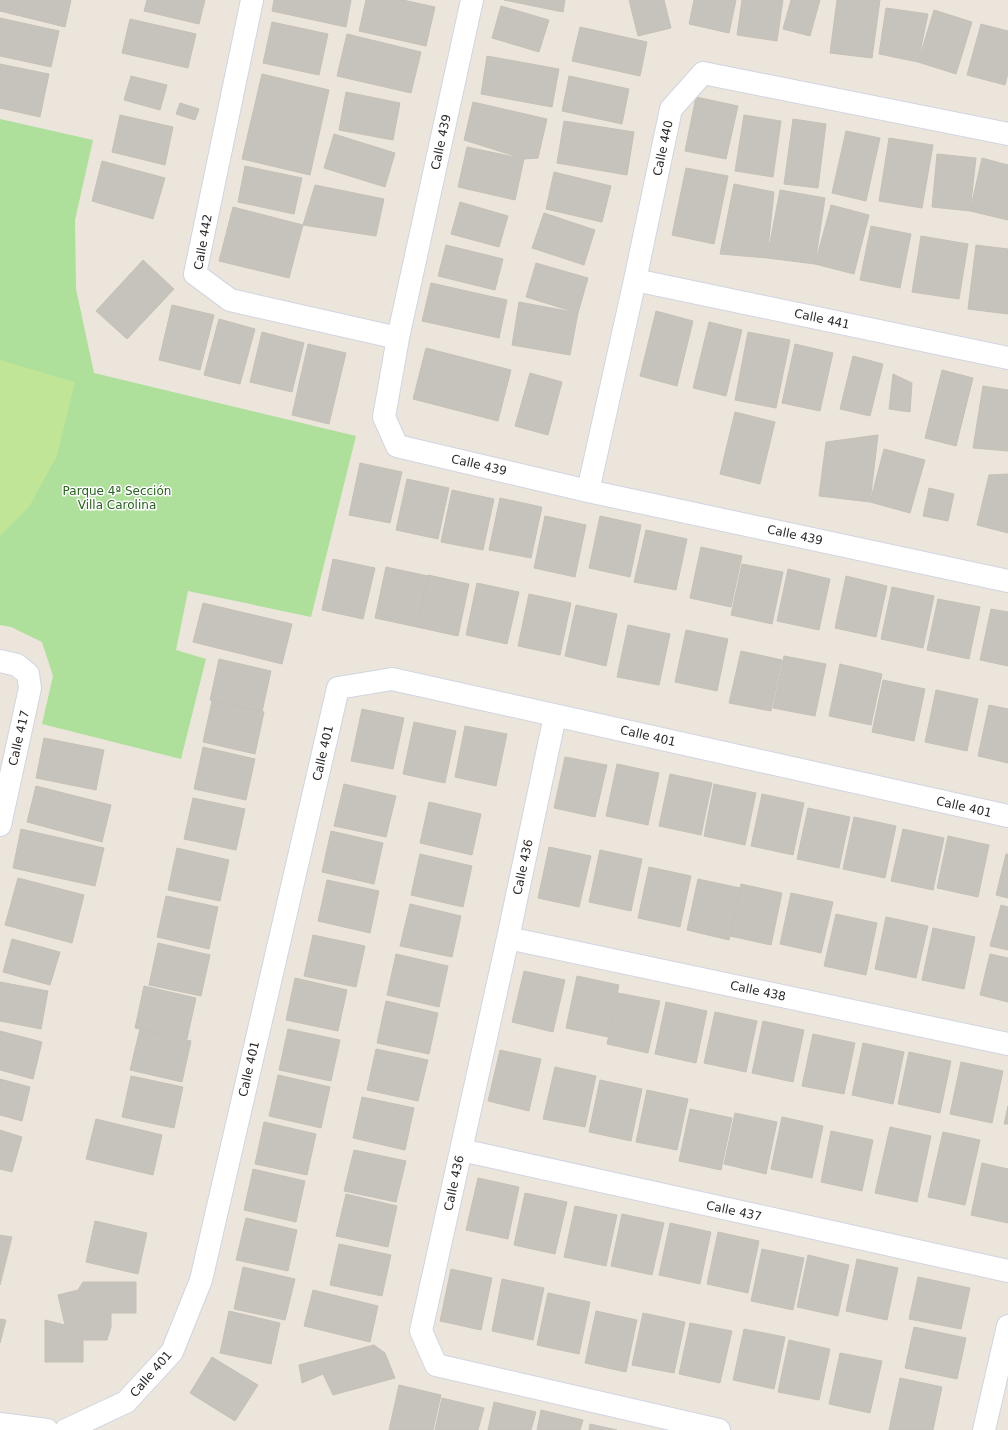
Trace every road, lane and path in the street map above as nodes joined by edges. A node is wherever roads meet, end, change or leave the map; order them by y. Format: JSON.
{"nodes":[{"id":1,"x":252,"y":0,"type":"edge"},
{"id":2,"x":472,"y":0,"type":"edge"},
{"id":3,"x":1008,"y":134,"type":"edge"},
{"id":4,"x":635,"y":280,"type":"junction"},
{"id":5,"x":398,"y":338,"type":"junction"},
{"id":6,"x":1008,"y":358,"type":"edge"},
{"id":7,"x":588,"y":491,"type":"junction"},
{"id":8,"x":1008,"y":581,"type":"edge"},
{"id":9,"x":0,"y":661,"type":"edge"},
{"id":10,"x":555,"y":716,"type":"junction"},
{"id":11,"x":1008,"y":816,"type":"edge"},
{"id":12,"x":0,"y":825,"type":"edge"},
{"id":13,"x":508,"y":938,"type":"junction"},
{"id":14,"x":1008,"y":1044,"type":"edge"},
{"id":15,"x":461,"y":1150,"type":"junction"},
{"id":16,"x":1008,"y":1271,"type":"edge"},
{"id":17,"x":1008,"y":1326,"type":"edge"},
{"id":18,"x":0,"y":1424,"type":"edge"},
{"id":19,"x":47,"y":1430,"type":"edge"},
{"id":20,"x":66,"y":1430,"type":"edge"},
{"id":21,"x":718,"y":1430,"type":"edge"},
{"id":22,"x":984,"y":1430,"type":"edge"}],
"edges":[{"from":1,"to":5,"type":"street","name":"Calle 442"},
{"from":2,"to":5,"type":"street","name":"Calle 439"},
{"from":3,"to":4,"type":"street","name":"Calle 440"},
{"from":4,"to":6,"type":"street","name":"Calle 441"},
{"from":4,"to":7,"type":"street","name":"Calle 440"},
{"from":5,"to":7,"type":"street","name":"Calle 439"},
{"from":7,"to":8,"type":"street","name":"Calle 439"},
{"from":9,"to":12,"type":"street","name":"Calle 417"},
{"from":10,"to":11,"type":"street","name":"Calle 401"},
{"from":10,"to":13,"type":"street","name":"Calle 436"},
{"from":10,"to":20,"type":"street","name":"Calle 401"},
{"from":13,"to":14,"type":"street","name":"Calle 438"},
{"from":13,"to":15,"type":"street","name":"Calle 436"},
{"from":15,"to":16,"type":"street","name":"Calle 437"},
{"from":15,"to":21,"type":"street","name":"Calle 436"},
{"from":17,"to":22,"type":"street"},
{"from":18,"to":19,"type":"street"}]}
